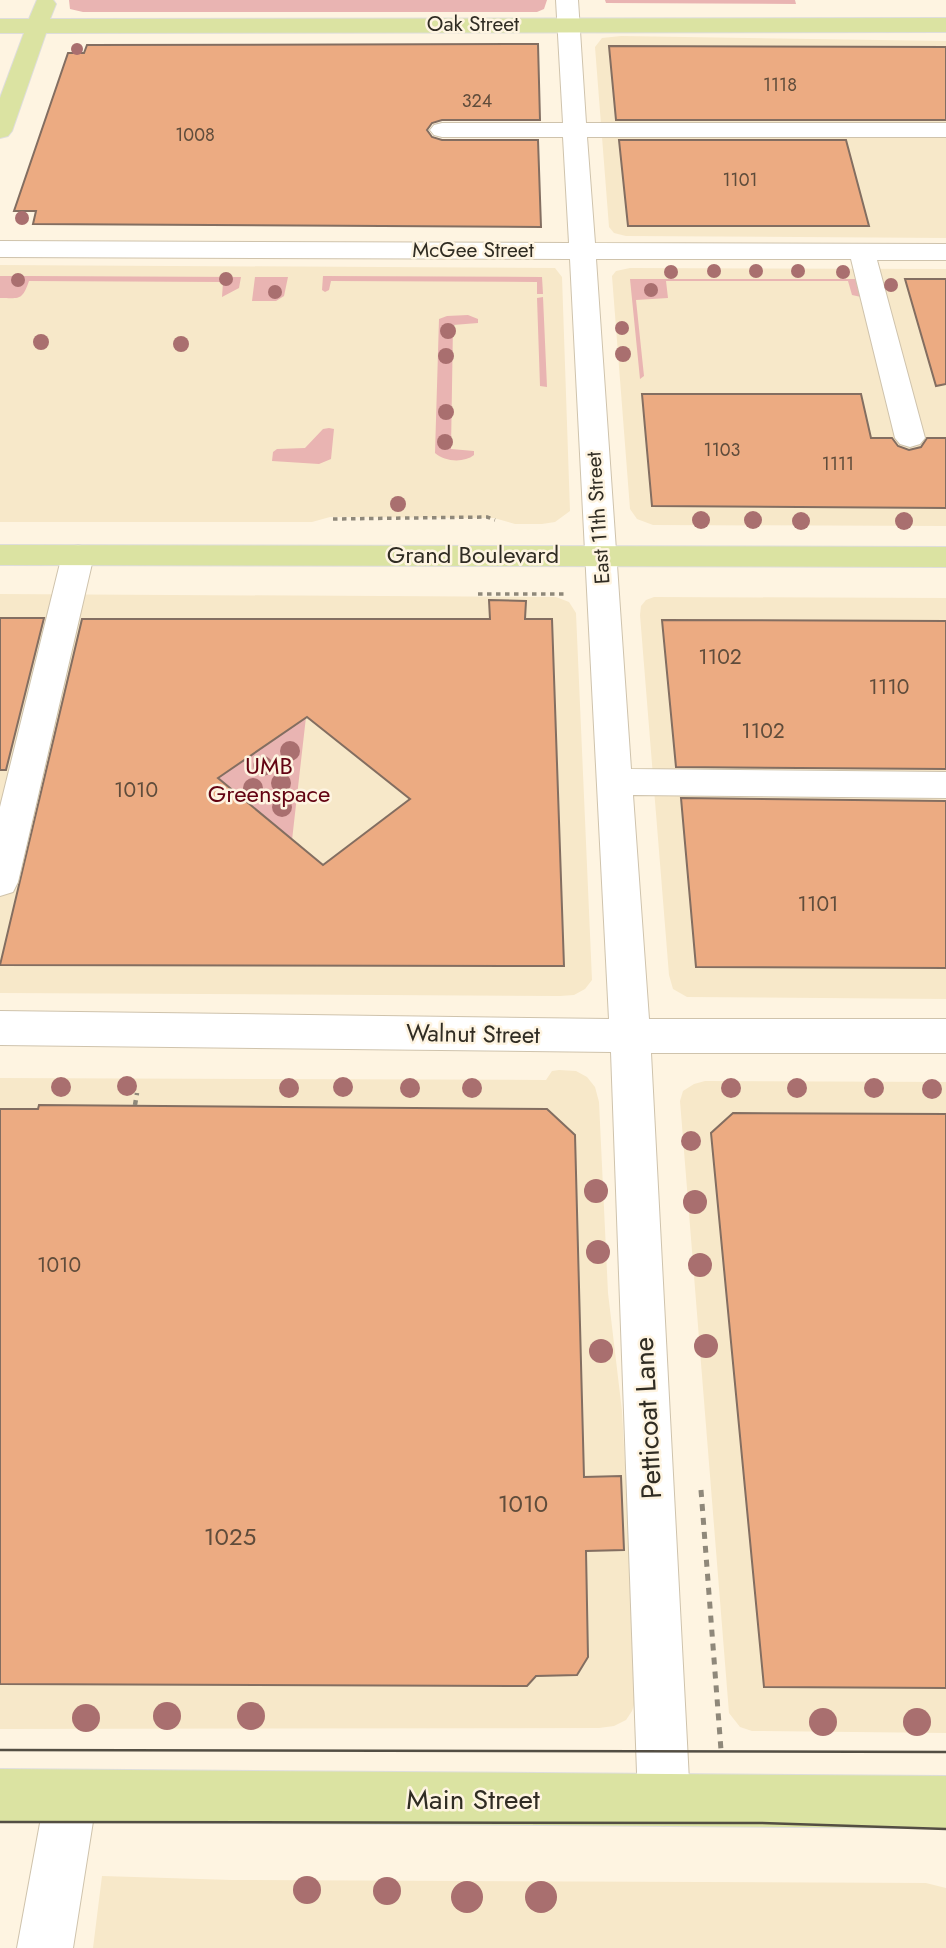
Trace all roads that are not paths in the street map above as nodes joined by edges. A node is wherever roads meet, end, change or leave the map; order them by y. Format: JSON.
{"nodes":[{"id":1,"x":46,"y":0,"type":"edge"},
{"id":2,"x":567,"y":12,"type":"edge"},
{"id":3,"x":946,"y":25,"type":"edge"},
{"id":4,"x":0,"y":26,"type":"edge"},
{"id":5,"x":38,"y":26,"type":"junction"},
{"id":6,"x":1,"y":128,"type":"edge"},
{"id":7,"x":442,"y":130,"type":"dead end"},
{"id":8,"x":575,"y":130,"type":"junction"},
{"id":9,"x":946,"y":130,"type":"edge"},
{"id":10,"x":0,"y":249,"type":"edge"},
{"id":11,"x":582,"y":250,"type":"junction"},
{"id":12,"x":862,"y":251,"type":"junction"},
{"id":13,"x":946,"y":251,"type":"edge"},
{"id":14,"x":910,"y":438,"type":"dead end"},
{"id":15,"x":0,"y":555,"type":"edge"},
{"id":16,"x":78,"y":555,"type":"junction"},
{"id":17,"x":600,"y":555,"type":"junction"},
{"id":18,"x":946,"y":557,"type":"edge"},
{"id":19,"x":614,"y":782,"type":"junction"},
{"id":20,"x":12,"y":783,"type":"edge"},
{"id":21,"x":946,"y":785,"type":"edge"},
{"id":22,"x":0,"y":882,"type":"edge"},
{"id":23,"x":0,"y":1028,"type":"edge"},
{"id":24,"x":946,"y":1035,"type":"edge"},
{"id":25,"x":630,"y":1036,"type":"junction"},
{"id":26,"x":0,"y":1795,"type":"edge"},
{"id":27,"x":71,"y":1796,"type":"junction"},
{"id":28,"x":664,"y":1800,"type":"junction"},
{"id":29,"x":946,"y":1802,"type":"edge"},
{"id":30,"x":45,"y":1948,"type":"edge"}],
"edges":[{"from":1,"to":5,"type":"main road"},
{"from":2,"to":3,"type":"main road","name":"Oak Street"},
{"from":2,"to":5,"type":"main road","name":"Oak Street"},
{"from":2,"to":8,"type":"street","name":"East 11th Street"},
{"from":4,"to":5,"type":"main road","name":"Oak Street"},
{"from":5,"to":6,"type":"main road"},
{"from":7,"to":8,"type":"street"},
{"from":8,"to":9,"type":"street"},
{"from":8,"to":11,"type":"street","name":"East 11th Street"},
{"from":10,"to":11,"type":"street","name":"McGee Street"},
{"from":11,"to":12,"type":"street","name":"McGee Street"},
{"from":11,"to":17,"type":"street","name":"East 11th Street"},
{"from":12,"to":13,"type":"street","name":"McGee Street"},
{"from":12,"to":14,"type":"street"},
{"from":15,"to":16,"type":"main road","name":"Grand Boulevard"},
{"from":16,"to":17,"type":"main road","name":"Grand Boulevard"},
{"from":16,"to":20,"type":"street"},
{"from":17,"to":18,"type":"main road","name":"Grand Boulevard"},
{"from":17,"to":19,"type":"street","name":"East 11th Street"},
{"from":19,"to":21,"type":"street"},
{"from":19,"to":25,"type":"street","name":"East 11th Street"},
{"from":20,"to":22,"type":"street"},
{"from":23,"to":25,"type":"street","name":"Walnut Street"},
{"from":24,"to":25,"type":"street","name":"Walnut Street"},
{"from":25,"to":28,"type":"street","name":"Petticoat Lane"},
{"from":26,"to":27,"type":"main road","name":"Main Street"},
{"from":27,"to":28,"type":"main road","name":"Main Street"},
{"from":27,"to":30,"type":"street"},
{"from":28,"to":29,"type":"main road","name":"Main Street"}]}
